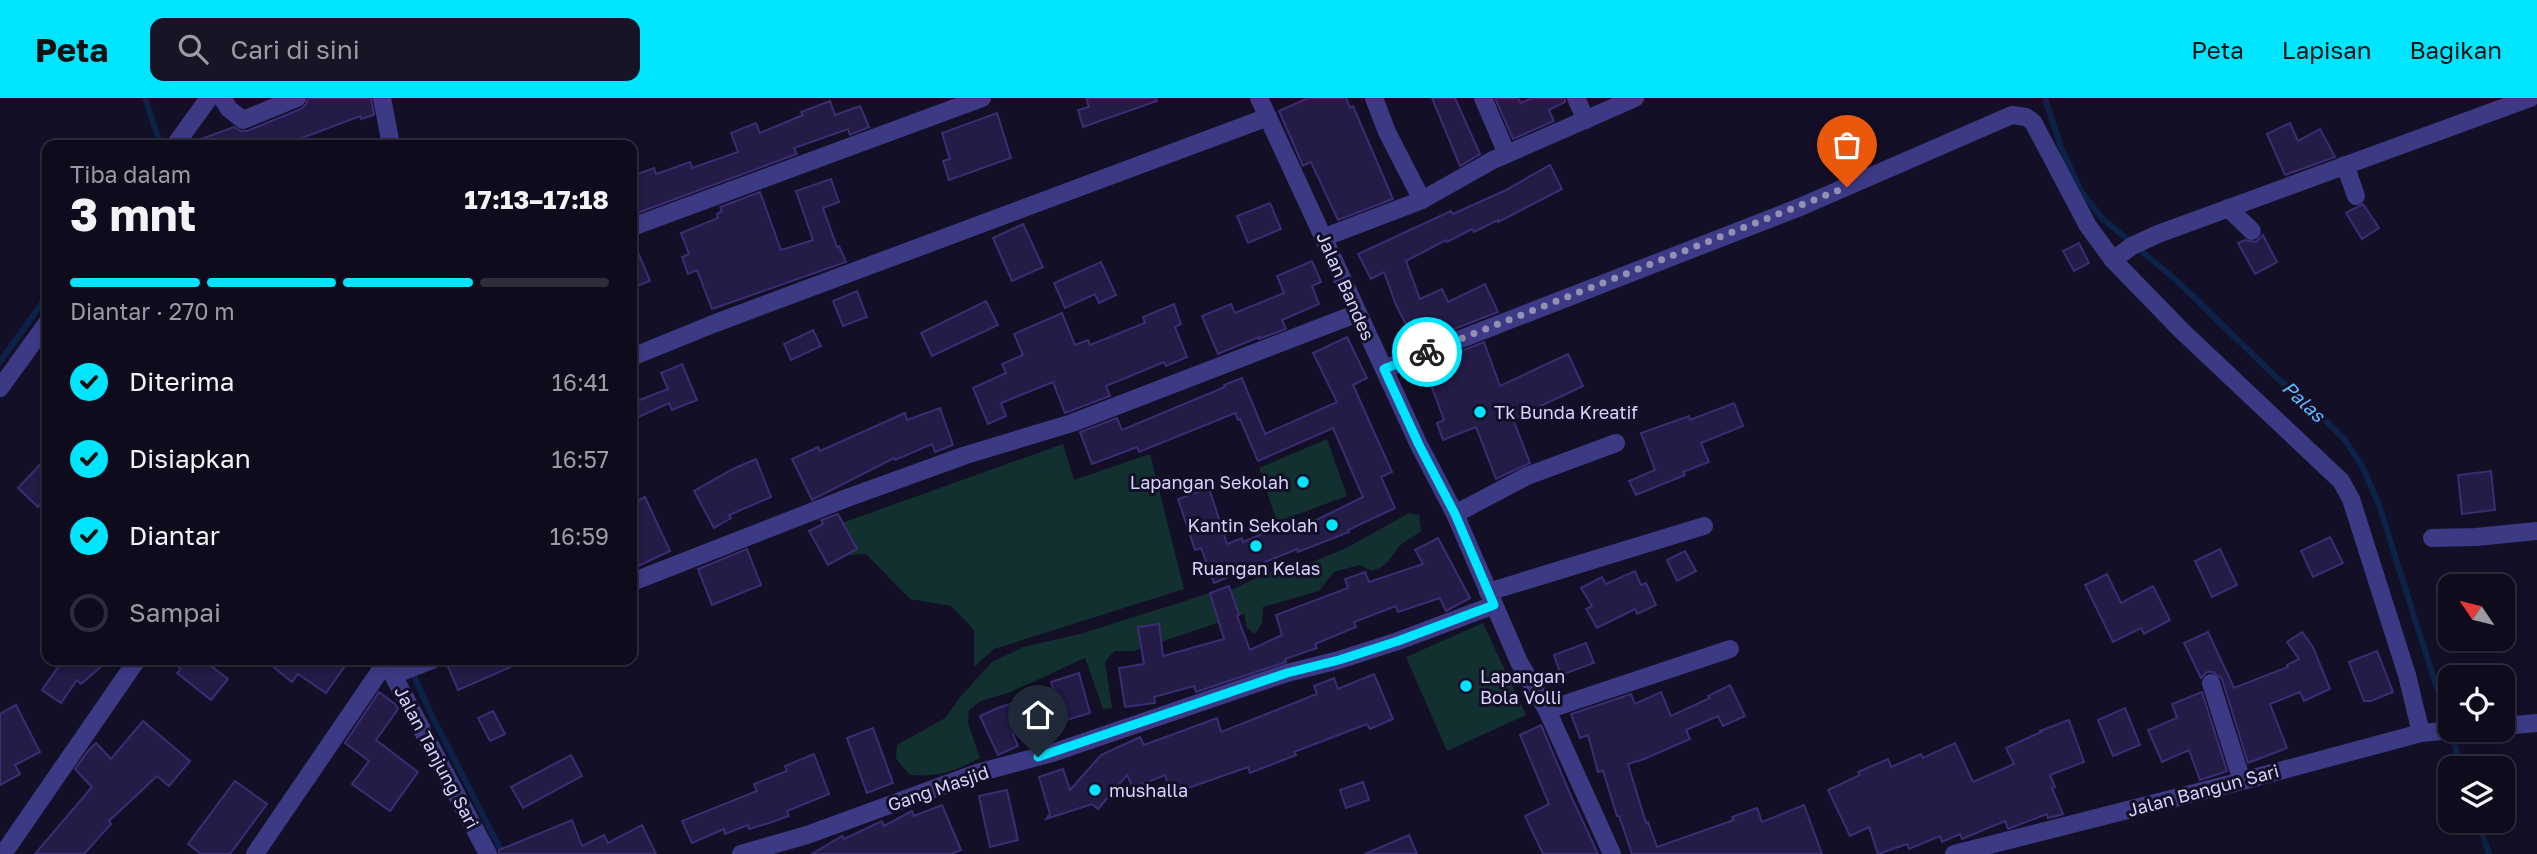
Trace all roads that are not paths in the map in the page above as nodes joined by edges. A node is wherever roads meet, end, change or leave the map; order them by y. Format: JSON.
{"nodes":[{"id":1,"x":209,"y":98,"type":"edge"},
{"id":2,"x":222,"y":98,"type":"edge"},
{"id":3,"x":297,"y":98,"type":"edge"},
{"id":4,"x":382,"y":98,"type":"edge"},
{"id":5,"x":982,"y":98,"type":"edge"},
{"id":6,"x":1259,"y":98,"type":"edge"},
{"id":7,"x":1374,"y":98,"type":"edge"},
{"id":8,"x":1483,"y":98,"type":"edge"},
{"id":9,"x":1576,"y":98,"type":"edge"},
{"id":10,"x":1634,"y":98,"type":"edge"},
{"id":11,"x":2530,"y":98,"type":"edge"},
{"id":12,"x":1268,"y":117,"type":"junction"},
{"id":13,"x":1586,"y":120,"type":"junction"},
{"id":14,"x":179,"y":140,"type":"edge"},
{"id":15,"x":390,"y":140,"type":"edge"},
{"id":16,"x":1507,"y":154,"type":"junction"},
{"id":17,"x":2345,"y":165,"type":"junction"},
{"id":18,"x":2356,"y":196,"type":"dead end"},
{"id":19,"x":1422,"y":200,"type":"junction"},
{"id":20,"x":2228,"y":208,"type":"junction"},
{"id":21,"x":637,"y":225,"type":"edge"},
{"id":22,"x":2252,"y":231,"type":"dead end"},
{"id":23,"x":1325,"y":237,"type":"junction"},
{"id":24,"x":2113,"y":260,"type":"junction"},
{"id":25,"x":1358,"y":313,"type":"junction"},
{"id":26,"x":42,"y":330,"type":"edge"},
{"id":27,"x":637,"y":355,"type":"edge"},
{"id":28,"x":1384,"y":369,"type":"junction"},
{"id":29,"x":0,"y":388,"type":"edge"},
{"id":30,"x":1616,"y":443,"type":"dead end"},
{"id":31,"x":1455,"y":514,"type":"junction"},
{"id":32,"x":1704,"y":526,"type":"dead end"},
{"id":33,"x":2537,"y":531,"type":"edge"},
{"id":34,"x":2432,"y":538,"type":"dead end"},
{"id":35,"x":637,"y":580,"type":"edge"},
{"id":36,"x":1491,"y":598,"type":"junction"},
{"id":37,"x":1730,"y":649,"type":"dead end"},
{"id":38,"x":134,"y":665,"type":"edge"},
{"id":39,"x":396,"y":667,"type":"edge"},
{"id":40,"x":2211,"y":683,"type":"dead end"},
{"id":41,"x":1547,"y":709,"type":"junction"},
{"id":42,"x":2537,"y":723,"type":"edge"},
{"id":43,"x":2515,"y":725,"type":"edge"},
{"id":44,"x":2438,"y":731,"type":"edge"},
{"id":45,"x":2425,"y":732,"type":"junction"},
{"id":46,"x":2242,"y":781,"type":"junction"},
{"id":47,"x":3,"y":854,"type":"edge"},
{"id":48,"x":255,"y":854,"type":"edge"},
{"id":49,"x":488,"y":854,"type":"edge"},
{"id":50,"x":741,"y":854,"type":"edge"},
{"id":51,"x":1612,"y":854,"type":"edge"},
{"id":52,"x":1954,"y":854,"type":"edge"}],
"edges":[{"from":1,"to":14,"type":"street"},
{"from":2,"to":3,"type":"street"},
{"from":4,"to":15,"type":"street"},
{"from":5,"to":21,"type":"street"},
{"from":6,"to":12,"type":"street","name":"Jalan Bandes"},
{"from":7,"to":19,"type":"street"},
{"from":8,"to":16,"type":"street"},
{"from":9,"to":13,"type":"street"},
{"from":10,"to":13,"type":"street"},
{"from":11,"to":17,"type":"street"},
{"from":12,"to":23,"type":"street","name":"Jalan Bandes"},
{"from":12,"to":27,"type":"street"},
{"from":13,"to":16,"type":"street"},
{"from":16,"to":19,"type":"street"},
{"from":17,"to":18,"type":"street"},
{"from":17,"to":20,"type":"street"},
{"from":19,"to":23,"type":"street"},
{"from":20,"to":22,"type":"street"},
{"from":20,"to":24,"type":"street"},
{"from":23,"to":25,"type":"street","name":"Jalan Bandes"},
{"from":24,"to":28,"type":"street"},
{"from":24,"to":45,"type":"street"},
{"from":25,"to":28,"type":"street","name":"Jalan Bandes"},
{"from":25,"to":35,"type":"street"},
{"from":26,"to":29,"type":"street"},
{"from":28,"to":31,"type":"street","name":"Jalan Bandes"},
{"from":30,"to":31,"type":"street"},
{"from":31,"to":36,"type":"street","name":"Jalan Bandes"},
{"from":32,"to":36,"type":"street","name":"Gang Masjid"},
{"from":33,"to":34,"type":"street"},
{"from":36,"to":41,"type":"street","name":"Jalan Bandes"},
{"from":36,"to":50,"type":"street","name":"Gang Masjid"},
{"from":37,"to":41,"type":"street"},
{"from":38,"to":47,"type":"street"},
{"from":39,"to":48,"type":"street"},
{"from":39,"to":49,"type":"street","name":"Jalan Tanjung Sari"},
{"from":40,"to":46,"type":"street"},
{"from":41,"to":51,"type":"street","name":"Jalan Bandes"},
{"from":42,"to":43,"type":"street"},
{"from":44,"to":45,"type":"street","name":"Jalan Bangun Sari"},
{"from":45,"to":46,"type":"street","name":"Jalan Bangun Sari"},
{"from":46,"to":52,"type":"street","name":"Jalan Bangun Sari"}]}
